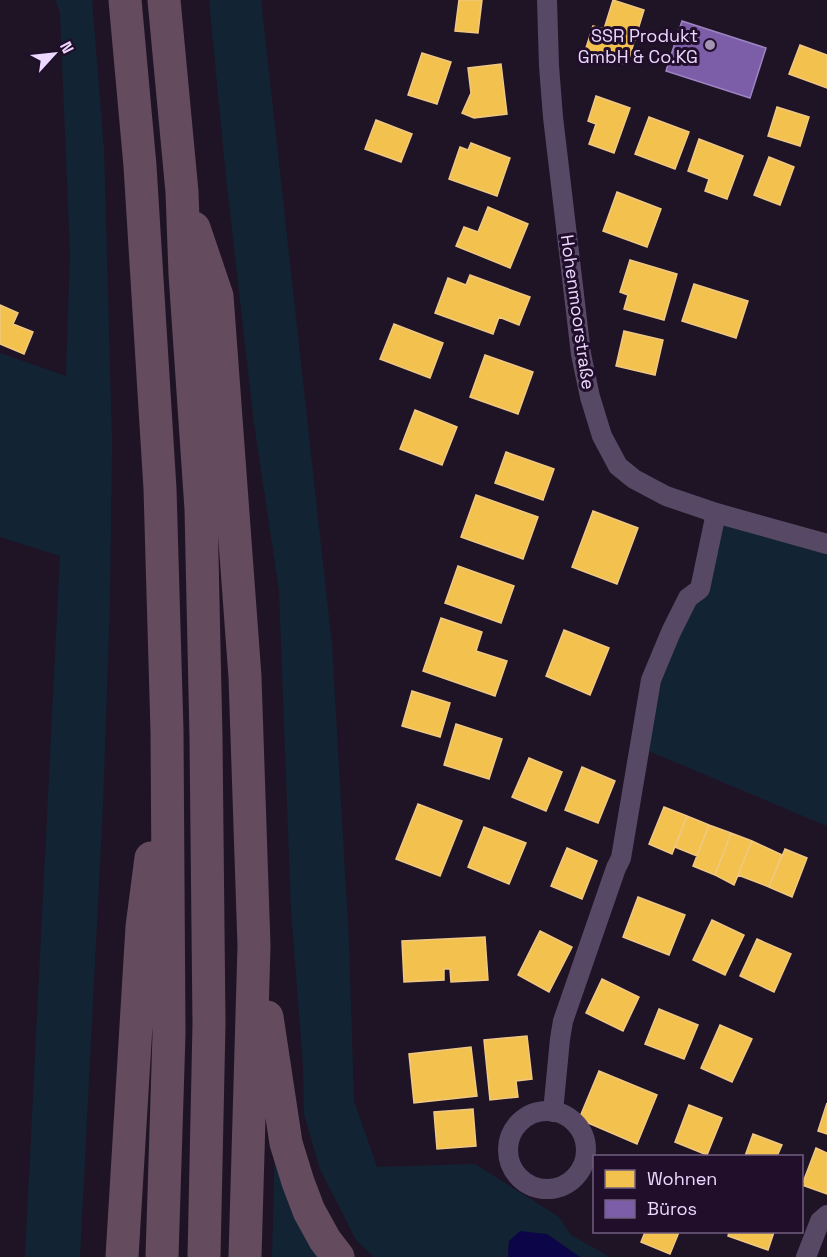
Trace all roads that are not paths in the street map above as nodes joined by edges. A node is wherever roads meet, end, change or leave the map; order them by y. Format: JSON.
{"nodes":[{"id":1,"x":125,"y":0,"type":"edge"},
{"id":2,"x":164,"y":0,"type":"edge"},
{"id":3,"x":547,"y":0,"type":"edge"},
{"id":4,"x":182,"y":192,"type":"junction"},
{"id":5,"x":716,"y":513,"type":"junction"},
{"id":6,"x":827,"y":544,"type":"edge"},
{"id":7,"x":167,"y":731,"type":"junction"},
{"id":8,"x":254,"y":946,"type":"junction"},
{"id":9,"x":553,"y":1112,"type":"dead end"},
{"id":10,"x":827,"y":1215,"type":"edge"},
{"id":11,"x":122,"y":1257,"type":"edge"},
{"id":12,"x":162,"y":1257,"type":"edge"},
{"id":13,"x":204,"y":1257,"type":"edge"},
{"id":14,"x":245,"y":1257,"type":"edge"},
{"id":15,"x":338,"y":1257,"type":"edge"},
{"id":16,"x":806,"y":1257,"type":"edge"}],
"edges":[{"from":1,"to":7,"type":"highway"},
{"from":2,"to":4,"type":"highway"},
{"from":3,"to":5,"type":"street","name":"Hohenmoorstraße"},
{"from":4,"to":8,"type":"highway"},
{"from":4,"to":13,"type":"highway"},
{"from":5,"to":6,"type":"street","name":"Hohenmoorstraße"},
{"from":5,"to":9,"type":"street"},
{"from":7,"to":11,"type":"highway"},
{"from":7,"to":12,"type":"highway"},
{"from":8,"to":14,"type":"highway"},
{"from":8,"to":15,"type":"highway"},
{"from":10,"to":16,"type":"street"}]}
